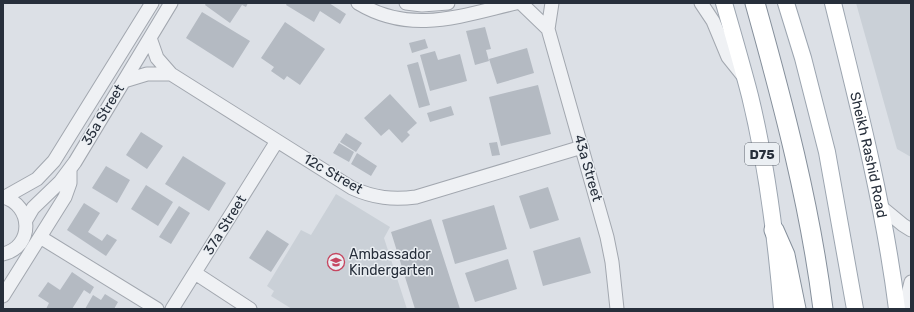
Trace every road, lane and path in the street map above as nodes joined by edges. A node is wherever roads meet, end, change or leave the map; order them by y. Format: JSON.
{"nodes":[{"id":1,"x":152,"y":3,"type":"edge"},
{"id":2,"x":171,"y":3,"type":"edge"},
{"id":3,"x":358,"y":3,"type":"edge"},
{"id":4,"x":406,"y":3,"type":"edge"},
{"id":5,"x":448,"y":3,"type":"edge"},
{"id":6,"x":516,"y":3,"type":"edge"},
{"id":7,"x":521,"y":3,"type":"edge"},
{"id":8,"x":552,"y":3,"type":"edge"},
{"id":9,"x":702,"y":3,"type":"edge"},
{"id":10,"x":724,"y":3,"type":"edge"},
{"id":11,"x":755,"y":3,"type":"edge"},
{"id":12,"x":786,"y":3,"type":"edge"},
{"id":13,"x":833,"y":3,"type":"edge"},
{"id":14,"x":548,"y":30,"type":"junction"},
{"id":15,"x":150,"y":38,"type":"junction"},
{"id":16,"x":171,"y":74,"type":"junction"},
{"id":17,"x":746,"y":79,"type":"junction"},
{"id":18,"x":124,"y":82,"type":"junction"},
{"id":19,"x":277,"y":141,"type":"junction"},
{"id":20,"x":582,"y":147,"type":"junction"},
{"id":21,"x":70,"y":169,"type":"junction"},
{"id":22,"x":4,"y":197,"type":"edge"},
{"id":23,"x":880,"y":206,"type":"junction"},
{"id":24,"x":26,"y":220,"type":"junction"},
{"id":25,"x":774,"y":230,"type":"junction"},
{"id":26,"x":911,"y":230,"type":"edge"},
{"id":27,"x":40,"y":237,"type":"junction"},
{"id":28,"x":4,"y":256,"type":"edge"},
{"id":29,"x":195,"y":273,"type":"junction"},
{"id":30,"x":911,"y":282,"type":"edge"},
{"id":31,"x":3,"y":296,"type":"edge"},
{"id":32,"x":157,"y":309,"type":"edge"},
{"id":33,"x":172,"y":309,"type":"edge"},
{"id":34,"x":250,"y":309,"type":"edge"},
{"id":35,"x":617,"y":309,"type":"edge"},
{"id":36,"x":782,"y":309,"type":"edge"},
{"id":37,"x":796,"y":309,"type":"edge"},
{"id":38,"x":823,"y":309,"type":"edge"},
{"id":39,"x":855,"y":309,"type":"edge"},
{"id":40,"x":897,"y":309,"type":"edge"},
{"id":41,"x":907,"y":309,"type":"edge"}],
"edges":[{"from":1,"to":22,"type":"street","name":"35a Street"},
{"from":2,"to":15,"type":"street","name":"35a Street"},
{"from":3,"to":6,"type":"street"},
{"from":4,"to":5,"type":"street"},
{"from":7,"to":14,"type":"street","name":"43a Street"},
{"from":8,"to":14,"type":"street","name":"43a Street"},
{"from":9,"to":17,"type":"street"},
{"from":10,"to":17,"type":"main road","number":"D75"},
{"from":11,"to":38,"type":"highway"},
{"from":12,"to":39,"type":"main road"},
{"from":13,"to":23,"type":"main road","name":"Sheikh Rashid Road"},
{"from":14,"to":20,"type":"street","name":"43a Street"},
{"from":15,"to":16,"type":"street","name":"12c Street"},
{"from":15,"to":18,"type":"street","name":"35a Street"},
{"from":16,"to":18,"type":"street"},
{"from":16,"to":19,"type":"street","name":"12c Street"},
{"from":17,"to":25,"type":"main road","number":"D75"},
{"from":18,"to":21,"type":"street","name":"35a Street"},
{"from":19,"to":20,"type":"street","name":"12c Street"},
{"from":19,"to":29,"type":"street","name":"37a Street"},
{"from":20,"to":35,"type":"street","name":"43a Street"},
{"from":21,"to":24,"type":"street","name":"35a Street"},
{"from":21,"to":27,"type":"street"},
{"from":22,"to":24,"type":"street"},
{"from":23,"to":26,"type":"street"},
{"from":23,"to":40,"type":"main road","name":"Sheikh Rashid Road"},
{"from":24,"to":28,"type":"street"},
{"from":25,"to":36,"type":"main road","number":"D75"},
{"from":25,"to":37,"type":"highway"},
{"from":27,"to":31,"type":"street"},
{"from":27,"to":32,"type":"street"},
{"from":29,"to":33,"type":"street","name":"37a Street"},
{"from":29,"to":34,"type":"street"},
{"from":30,"to":41,"type":"street"}]}
